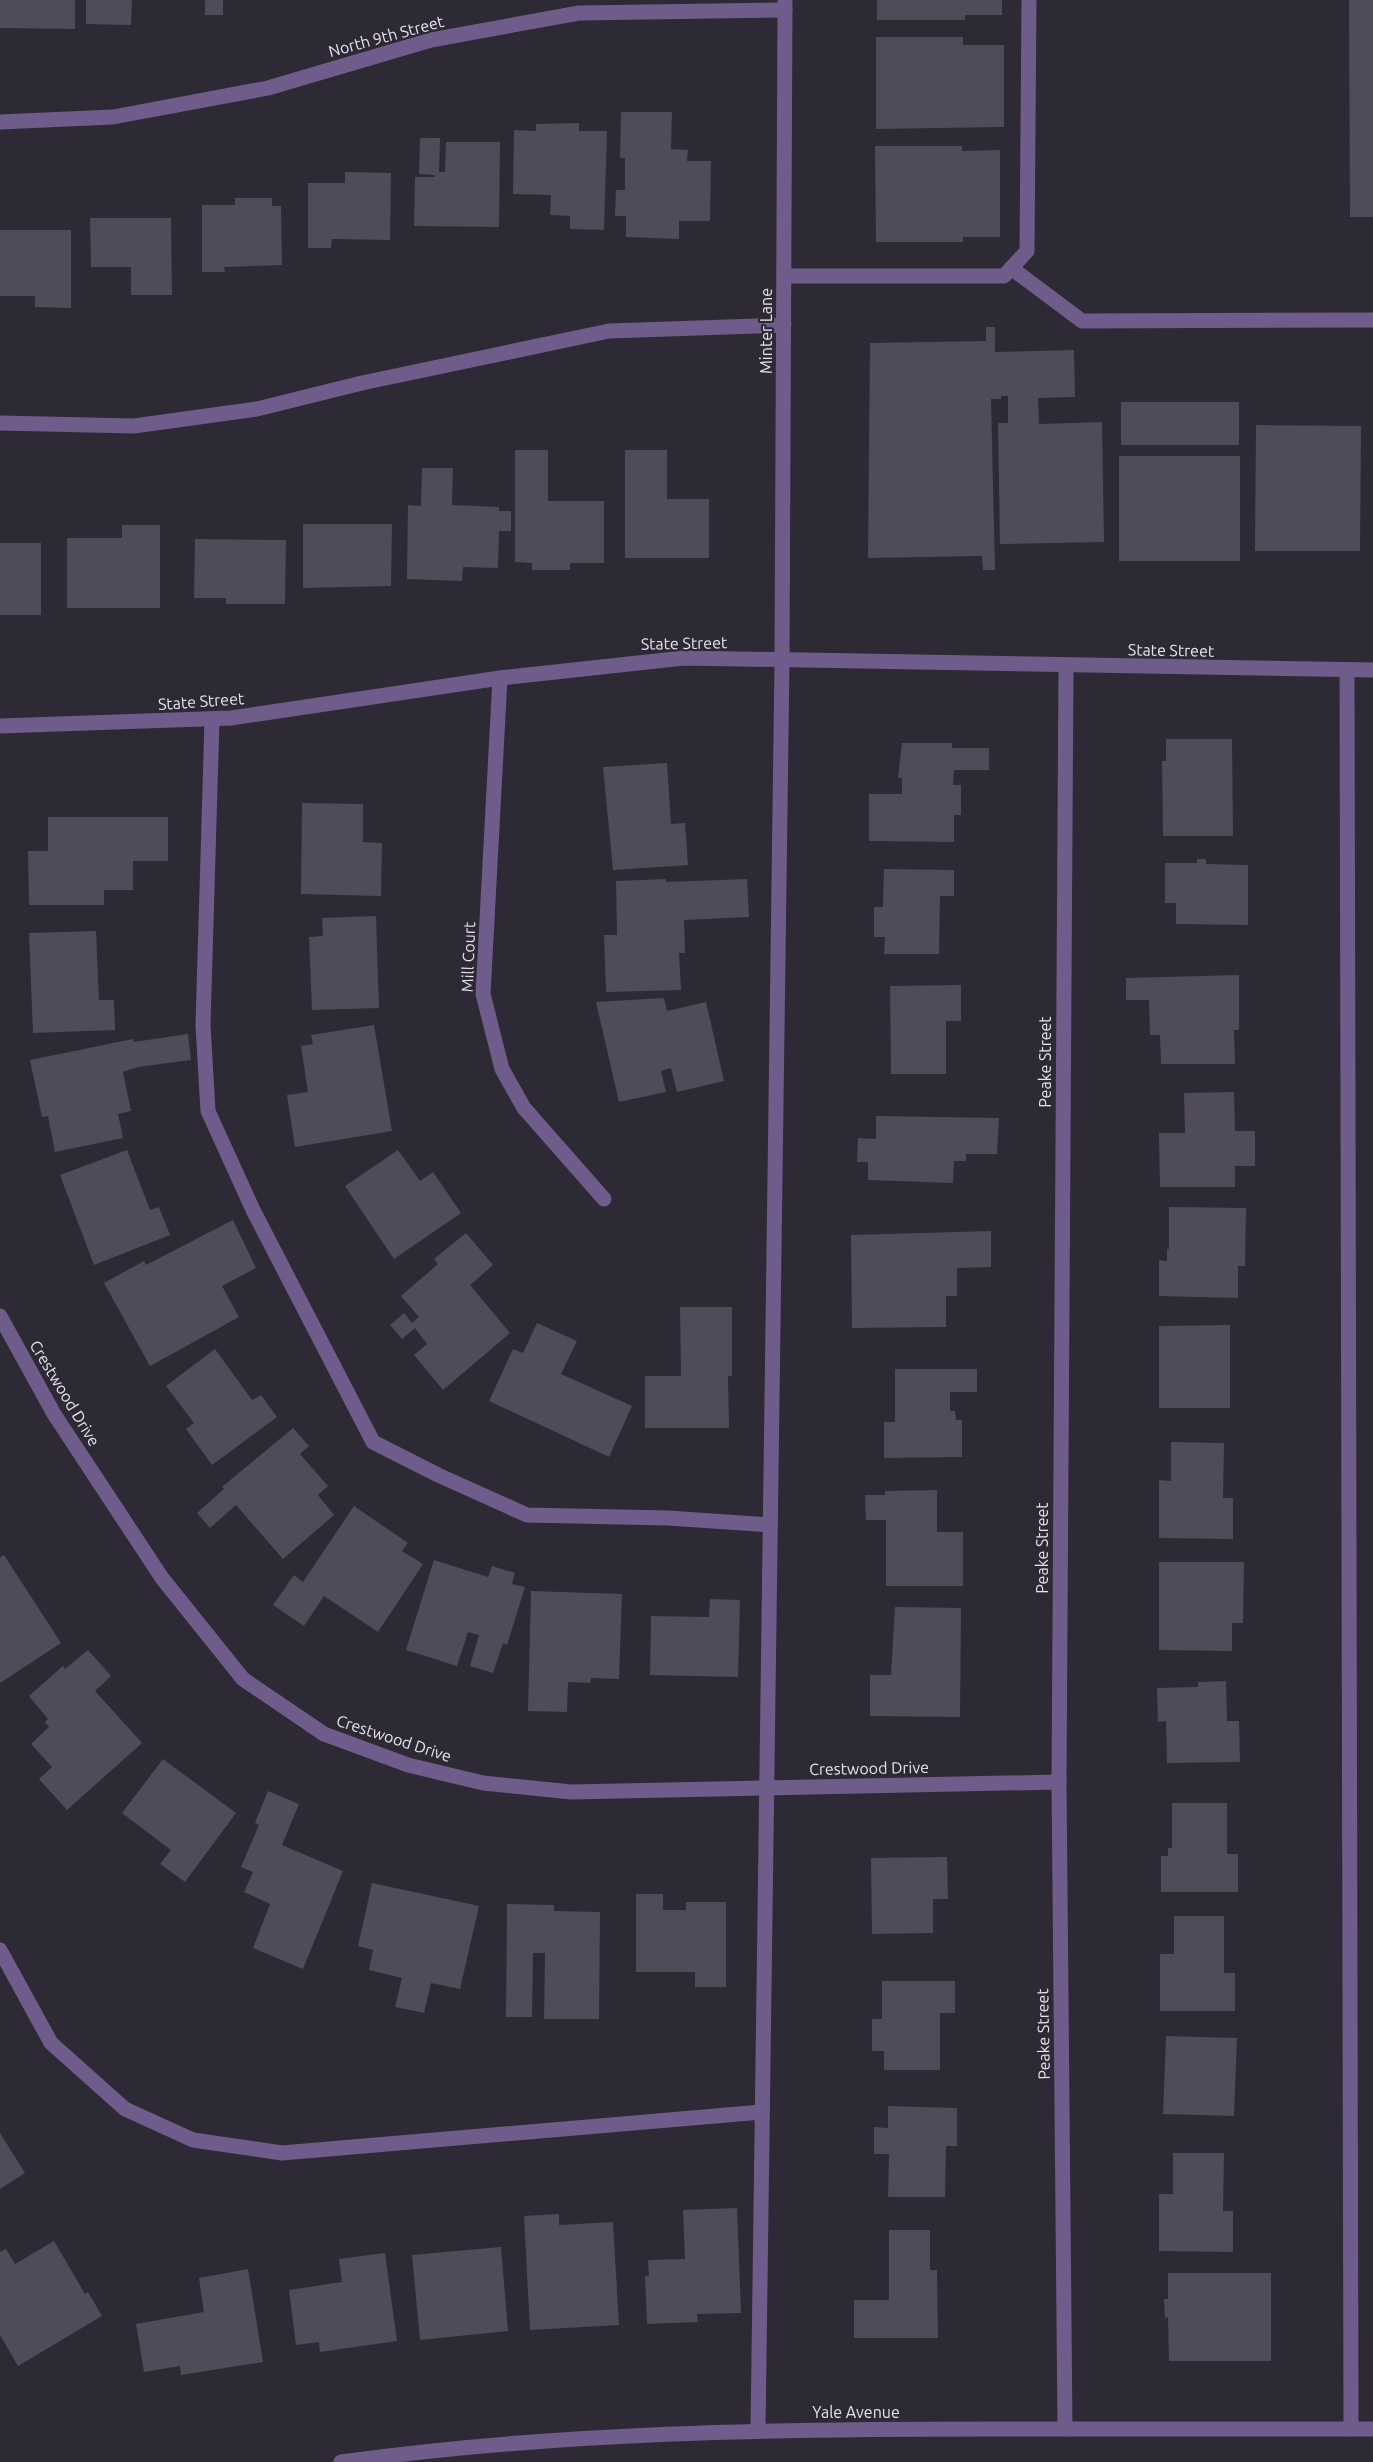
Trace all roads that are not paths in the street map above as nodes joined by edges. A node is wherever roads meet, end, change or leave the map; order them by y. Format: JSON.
{"nodes":[{"id":1,"x":1029,"y":0,"type":"edge"},
{"id":2,"x":785,"y":5,"type":"edge"},
{"id":3,"x":0,"y":122,"type":"edge"},
{"id":4,"x":1011,"y":268,"type":"junction"},
{"id":5,"x":784,"y":276,"type":"junction"},
{"id":6,"x":1373,"y":320,"type":"edge"},
{"id":7,"x":784,"y":325,"type":"junction"},
{"id":8,"x":0,"y":423,"type":"edge"},
{"id":9,"x":782,"y":662,"type":"junction"},
{"id":10,"x":1066,"y":666,"type":"junction"},
{"id":11,"x":1347,"y":670,"type":"junction"},
{"id":12,"x":1373,"y":670,"type":"edge"},
{"id":13,"x":500,"y":678,"type":"junction"},
{"id":14,"x":212,"y":720,"type":"junction"},
{"id":15,"x":0,"y":726,"type":"edge"},
{"id":16,"x":604,"y":1199,"type":"dead end"},
{"id":17,"x":0,"y":1316,"type":"edge"},
{"id":18,"x":770,"y":1525,"type":"junction"},
{"id":19,"x":1059,"y":1782,"type":"junction"},
{"id":20,"x":766,"y":1788,"type":"junction"},
{"id":21,"x":0,"y":1950,"type":"edge"},
{"id":22,"x":762,"y":2112,"type":"junction"},
{"id":23,"x":1065,"y":2429,"type":"junction"},
{"id":24,"x":1351,"y":2429,"type":"junction"},
{"id":25,"x":1373,"y":2429,"type":"edge"},
{"id":26,"x":758,"y":2431,"type":"junction"},
{"id":27,"x":341,"y":2462,"type":"edge"}],
"edges":[{"from":1,"to":4,"type":"street"},
{"from":2,"to":3,"type":"street","name":"North 9th Street"},
{"from":2,"to":5,"type":"street","name":"Minter Lane"},
{"from":4,"to":5,"type":"street"},
{"from":4,"to":6,"type":"street"},
{"from":5,"to":7,"type":"street","name":"Minter Lane"},
{"from":7,"to":8,"type":"street"},
{"from":7,"to":9,"type":"street","name":"Minter Lane"},
{"from":9,"to":10,"type":"street","name":"State Street"},
{"from":9,"to":13,"type":"street","name":"State Street"},
{"from":9,"to":18,"type":"street","name":"Minter Lane"},
{"from":10,"to":11,"type":"street","name":"State Street"},
{"from":10,"to":19,"type":"street","name":"Peake Street"},
{"from":11,"to":12,"type":"street","name":"State Street"},
{"from":11,"to":24,"type":"street"},
{"from":13,"to":14,"type":"street","name":"State Street"},
{"from":13,"to":16,"type":"street","name":"Mill Court"},
{"from":14,"to":15,"type":"street","name":"State Street"},
{"from":14,"to":18,"type":"street"},
{"from":17,"to":20,"type":"street","name":"Crestwood Drive"},
{"from":18,"to":20,"type":"street","name":"Minter Lane"},
{"from":19,"to":20,"type":"street","name":"Crestwood Drive"},
{"from":19,"to":23,"type":"street","name":"Peake Street"},
{"from":20,"to":22,"type":"street","name":"Minter Lane"},
{"from":21,"to":22,"type":"street"},
{"from":22,"to":26,"type":"street","name":"Minter Lane"},
{"from":23,"to":24,"type":"street","name":"Yale Avenue"},
{"from":23,"to":26,"type":"street","name":"Yale Avenue"},
{"from":24,"to":25,"type":"street","name":"Yale Avenue"},
{"from":26,"to":27,"type":"street","name":"Yale Avenue"}]}
